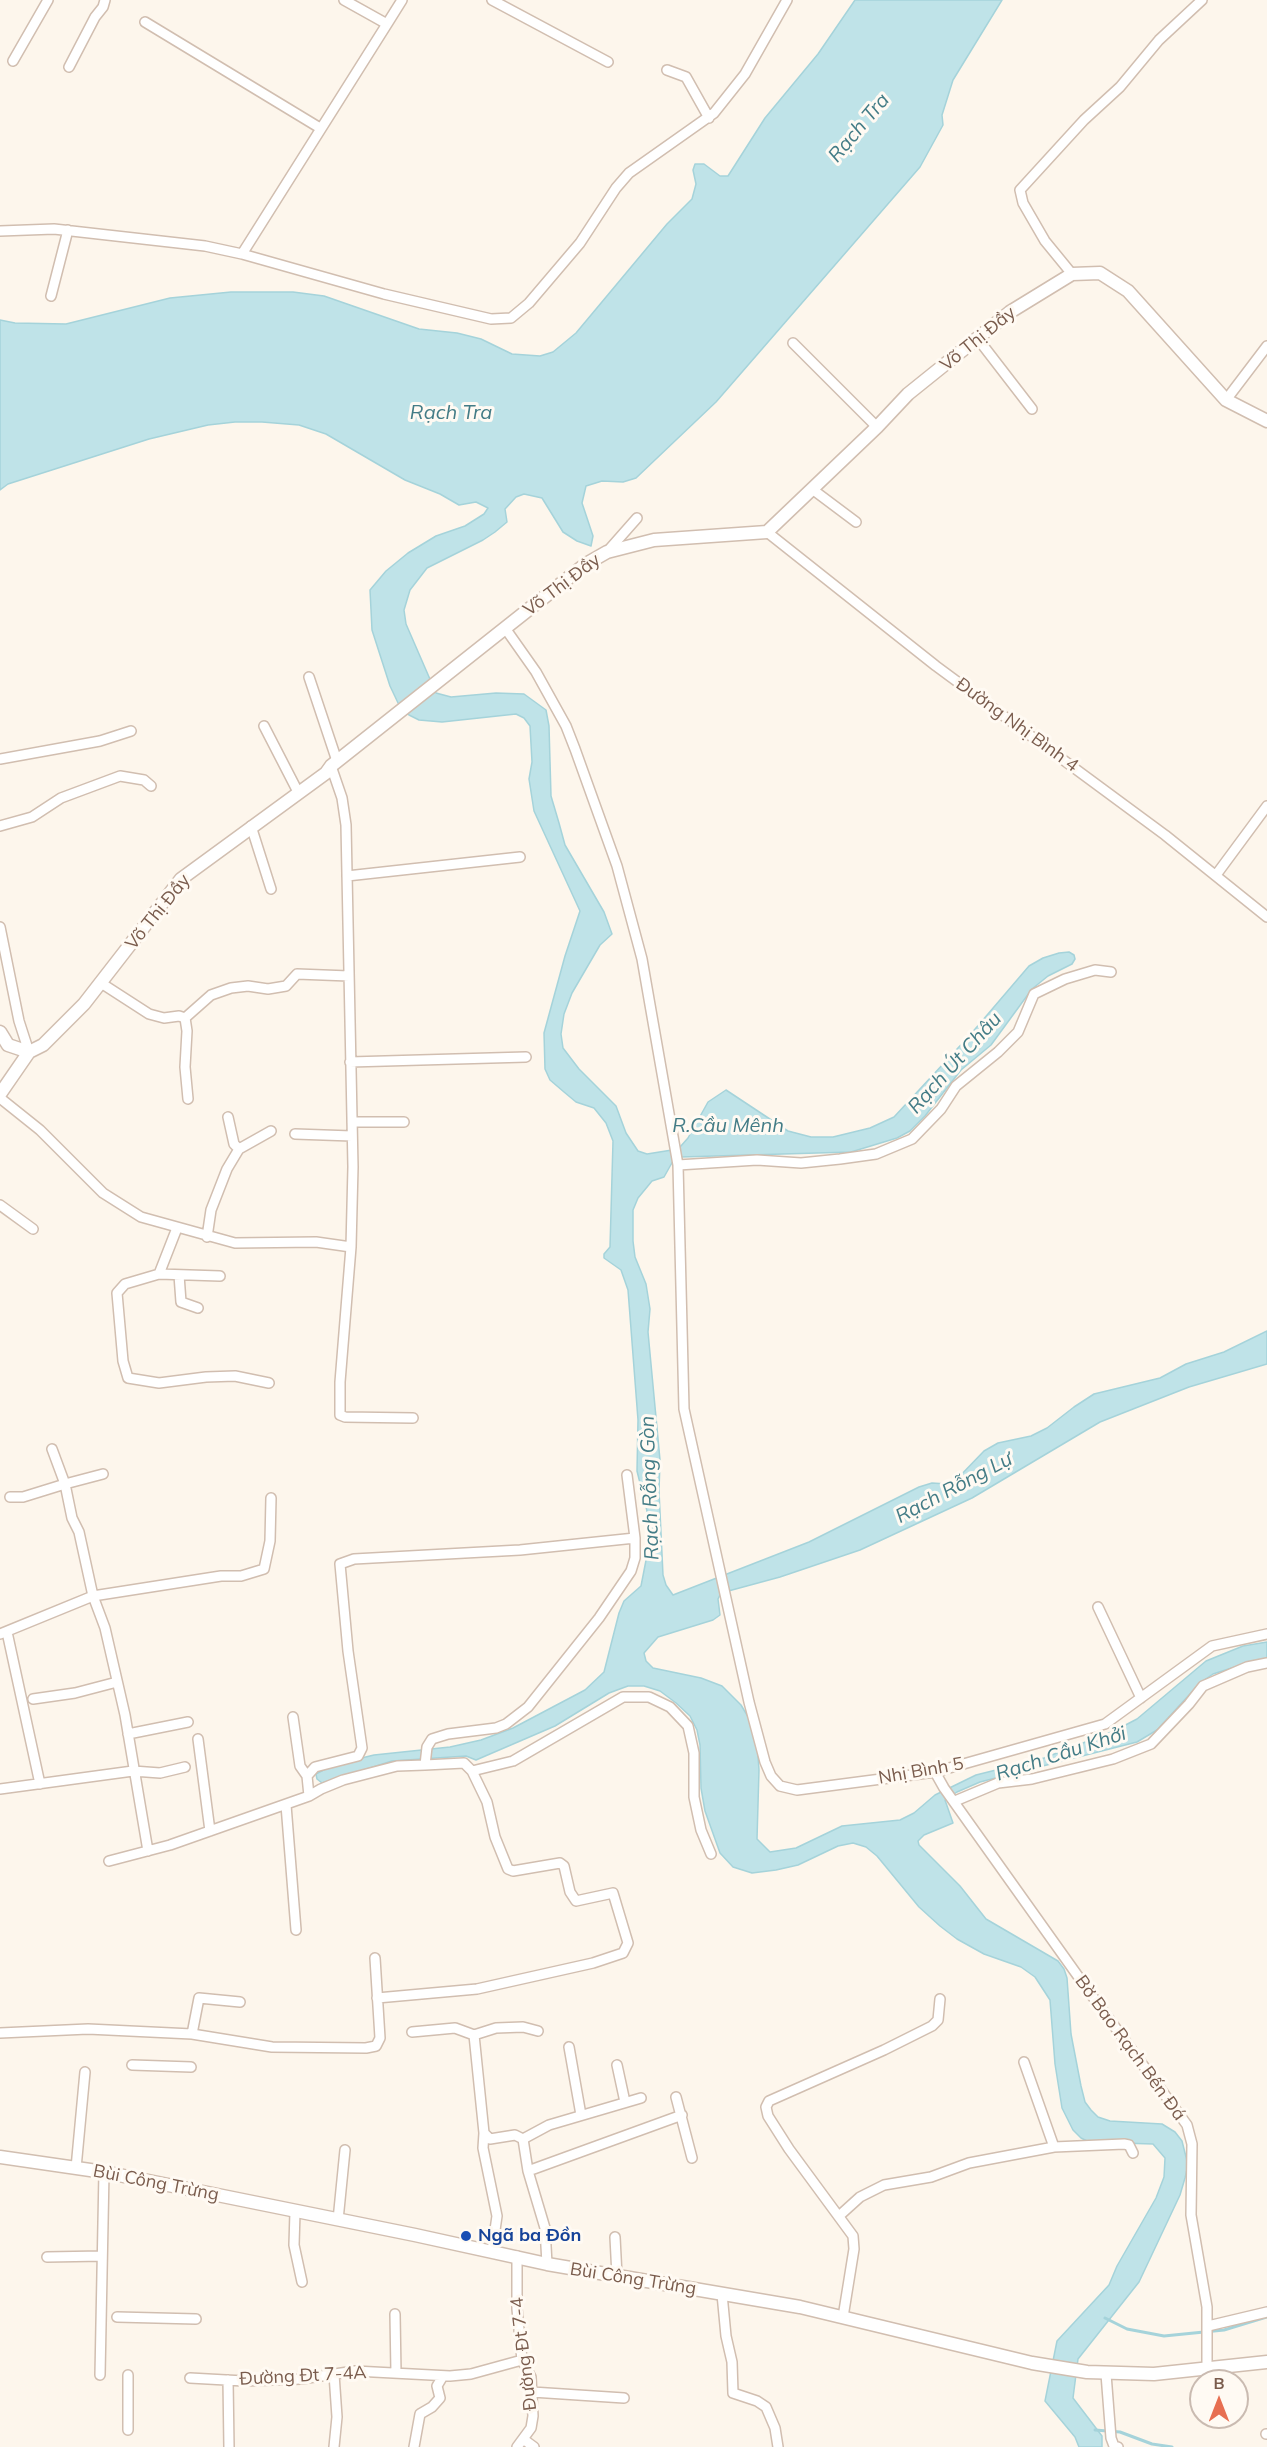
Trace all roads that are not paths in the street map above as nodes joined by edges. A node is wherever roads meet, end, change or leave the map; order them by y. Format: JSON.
{"nodes":[{"id":1,"x":48,"y":0,"type":"edge"},
{"id":2,"x":105,"y":0,"type":"edge"},
{"id":3,"x":344,"y":0,"type":"edge"},
{"id":4,"x":402,"y":0,"type":"edge"},
{"id":5,"x":492,"y":0,"type":"edge"},
{"id":6,"x":787,"y":0,"type":"edge"},
{"id":7,"x":1202,"y":0,"type":"edge"},
{"id":8,"x":145,"y":22,"type":"dead end"},
{"id":9,"x":387,"y":24,"type":"junction"},
{"id":10,"x":13,"y":61,"type":"dead end"},
{"id":11,"x":608,"y":62,"type":"dead end"},
{"id":12,"x":69,"y":68,"type":"dead end"},
{"id":13,"x":667,"y":70,"type":"dead end"},
{"id":14,"x":709,"y":118,"type":"junction"},
{"id":15,"x":320,"y":128,"type":"junction"},
{"id":16,"x":68,"y":230,"type":"junction"},
{"id":17,"x":0,"y":231,"type":"edge"},
{"id":18,"x":242,"y":254,"type":"junction"},
{"id":19,"x":1072,"y":274,"type":"junction"},
{"id":20,"x":51,"y":296,"type":"dead end"},
{"id":21,"x":978,"y":339,"type":"junction"},
{"id":22,"x":793,"y":343,"type":"dead end"},
{"id":23,"x":1267,"y":346,"type":"edge"},
{"id":24,"x":1226,"y":400,"type":"junction"},
{"id":25,"x":1032,"y":409,"type":"dead end"},
{"id":26,"x":1267,"y":421,"type":"edge"},
{"id":27,"x":877,"y":427,"type":"junction"},
{"id":28,"x":812,"y":489,"type":"junction"},
{"id":29,"x":638,"y":518,"type":"dead end"},
{"id":30,"x":856,"y":522,"type":"dead end"},
{"id":31,"x":767,"y":532,"type":"junction"},
{"id":32,"x":607,"y":552,"type":"junction"},
{"id":33,"x":505,"y":628,"type":"junction"},
{"id":34,"x":309,"y":677,"type":"dead end"},
{"id":35,"x":264,"y":726,"type":"dead end"},
{"id":36,"x":131,"y":731,"type":"dead end"},
{"id":37,"x":0,"y":759,"type":"edge"},
{"id":38,"x":334,"y":764,"type":"junction"},
{"id":39,"x":151,"y":786,"type":"dead end"},
{"id":40,"x":298,"y":792,"type":"junction"},
{"id":41,"x":1267,"y":806,"type":"edge"},
{"id":42,"x":0,"y":826,"type":"edge"},
{"id":43,"x":251,"y":826,"type":"junction"},
{"id":44,"x":520,"y":857,"type":"dead end"},
{"id":45,"x":1216,"y":875,"type":"junction"},
{"id":46,"x":347,"y":876,"type":"junction"},
{"id":47,"x":271,"y":889,"type":"dead end"},
{"id":48,"x":1267,"y":917,"type":"edge"},
{"id":49,"x":0,"y":927,"type":"edge"},
{"id":50,"x":1111,"y":972,"type":"dead end"},
{"id":51,"x":349,"y":976,"type":"junction"},
{"id":52,"x":101,"y":982,"type":"junction"},
{"id":53,"x":185,"y":1017,"type":"junction"},
{"id":54,"x":0,"y":1032,"type":"edge"},
{"id":55,"x":29,"y":1053,"type":"junction"},
{"id":56,"x":526,"y":1057,"type":"dead end"},
{"id":57,"x":350,"y":1062,"type":"junction"},
{"id":58,"x":0,"y":1096,"type":"edge"},
{"id":59,"x":188,"y":1099,"type":"dead end"},
{"id":60,"x":228,"y":1117,"type":"dead end"},
{"id":61,"x":352,"y":1122,"type":"junction"},
{"id":62,"x":404,"y":1122,"type":"dead end"},
{"id":63,"x":271,"y":1131,"type":"dead end"},
{"id":64,"x":295,"y":1134,"type":"dead end"},
{"id":65,"x":352,"y":1136,"type":"junction"},
{"id":66,"x":239,"y":1149,"type":"junction"},
{"id":67,"x":677,"y":1163,"type":"junction"},
{"id":68,"x":0,"y":1205,"type":"edge"},
{"id":69,"x":177,"y":1228,"type":"junction"},
{"id":70,"x":33,"y":1229,"type":"dead end"},
{"id":71,"x":207,"y":1237,"type":"junction"},
{"id":72,"x":351,"y":1247,"type":"junction"},
{"id":73,"x":159,"y":1274,"type":"junction"},
{"id":74,"x":179,"y":1275,"type":"junction"},
{"id":75,"x":220,"y":1276,"type":"dead end"},
{"id":76,"x":198,"y":1308,"type":"dead end"},
{"id":77,"x":269,"y":1383,"type":"dead end"},
{"id":78,"x":413,"y":1418,"type":"dead end"},
{"id":79,"x":52,"y":1449,"type":"dead end"},
{"id":80,"x":103,"y":1474,"type":"dead end"},
{"id":81,"x":627,"y":1475,"type":"dead end"},
{"id":82,"x":65,"y":1484,"type":"junction"},
{"id":83,"x":10,"y":1497,"type":"dead end"},
{"id":84,"x":271,"y":1498,"type":"dead end"},
{"id":85,"x":635,"y":1538,"type":"junction"},
{"id":86,"x":93,"y":1596,"type":"junction"},
{"id":87,"x":1098,"y":1607,"type":"dead end"},
{"id":88,"x":4,"y":1633,"type":"edge"},
{"id":89,"x":1267,"y":1634,"type":"edge"},
{"id":90,"x":1267,"y":1663,"type":"edge"},
{"id":91,"x":117,"y":1682,"type":"junction"},
{"id":92,"x":1141,"y":1698,"type":"junction"},
{"id":93,"x":33,"y":1699,"type":"dead end"},
{"id":94,"x":293,"y":1717,"type":"dead end"},
{"id":95,"x":188,"y":1722,"type":"dead end"},
{"id":96,"x":128,"y":1734,"type":"junction"},
{"id":97,"x":198,"y":1739,"type":"dead end"},
{"id":98,"x":425,"y":1762,"type":"junction"},
{"id":99,"x":185,"y":1767,"type":"dead end"},
{"id":100,"x":133,"y":1771,"type":"junction"},
{"id":101,"x":472,"y":1771,"type":"junction"},
{"id":102,"x":935,"y":1772,"type":"junction"},
{"id":103,"x":307,"y":1776,"type":"junction"},
{"id":104,"x":40,"y":1784,"type":"junction"},
{"id":105,"x":0,"y":1789,"type":"edge"},
{"id":106,"x":309,"y":1796,"type":"junction"},
{"id":107,"x":953,"y":1799,"type":"junction"},
{"id":108,"x":285,"y":1804,"type":"junction"},
{"id":109,"x":210,"y":1831,"type":"junction"},
{"id":110,"x":148,"y":1851,"type":"junction"},
{"id":111,"x":711,"y":1854,"type":"dead end"},
{"id":112,"x":109,"y":1860,"type":"dead end"},
{"id":113,"x":296,"y":1930,"type":"dead end"},
{"id":114,"x":375,"y":1958,"type":"dead end"},
{"id":115,"x":377,"y":1998,"type":"junction"},
{"id":116,"x":940,"y":1999,"type":"dead end"},
{"id":117,"x":240,"y":2002,"type":"dead end"},
{"id":118,"x":538,"y":2031,"type":"dead end"},
{"id":119,"x":412,"y":2032,"type":"dead end"},
{"id":120,"x":0,"y":2033,"type":"edge"},
{"id":121,"x":192,"y":2034,"type":"junction"},
{"id":122,"x":474,"y":2035,"type":"junction"},
{"id":123,"x":569,"y":2047,"type":"dead end"},
{"id":124,"x":1024,"y":2062,"type":"dead end"},
{"id":125,"x":132,"y":2064,"type":"dead end"},
{"id":126,"x":617,"y":2065,"type":"dead end"},
{"id":127,"x":191,"y":2067,"type":"dead end"},
{"id":128,"x":85,"y":2072,"type":"dead end"},
{"id":129,"x":676,"y":2097,"type":"dead end"},
{"id":130,"x":641,"y":2098,"type":"dead end"},
{"id":131,"x":625,"y":2102,"type":"junction"},
{"id":132,"x":581,"y":2115,"type":"junction"},
{"id":133,"x":682,"y":2115,"type":"junction"},
{"id":134,"x":484,"y":2133,"type":"junction"},
{"id":135,"x":523,"y":2139,"type":"junction"},
{"id":136,"x":1054,"y":2146,"type":"junction"},
{"id":137,"x":345,"y":2150,"type":"dead end"},
{"id":138,"x":1133,"y":2153,"type":"dead end"},
{"id":139,"x":0,"y":2157,"type":"edge"},
{"id":140,"x":692,"y":2158,"type":"dead end"},
{"id":141,"x":76,"y":2168,"type":"junction"},
{"id":142,"x":528,"y":2171,"type":"junction"},
{"id":143,"x":104,"y":2172,"type":"junction"},
{"id":144,"x":294,"y":2212,"type":"junction"},
{"id":145,"x":839,"y":2216,"type":"junction"},
{"id":146,"x":338,"y":2220,"type":"junction"},
{"id":147,"x":615,"y":2237,"type":"dead end"},
{"id":148,"x":492,"y":2251,"type":"junction"},
{"id":149,"x":102,"y":2256,"type":"junction"},
{"id":150,"x":517,"y":2256,"type":"junction"},
{"id":151,"x":47,"y":2257,"type":"dead end"},
{"id":152,"x":547,"y":2264,"type":"junction"},
{"id":153,"x":617,"y":2276,"type":"junction"},
{"id":154,"x":302,"y":2282,"type":"dead end"},
{"id":155,"x":722,"y":2294,"type":"junction"},
{"id":156,"x":1267,"y":2312,"type":"edge"},
{"id":157,"x":395,"y":2314,"type":"dead end"},
{"id":158,"x":117,"y":2317,"type":"dead end"},
{"id":159,"x":843,"y":2317,"type":"junction"},
{"id":160,"x":196,"y":2319,"type":"dead end"},
{"id":161,"x":1208,"y":2328,"type":"junction"},
{"id":162,"x":522,"y":2360,"type":"junction"},
{"id":163,"x":1267,"y":2362,"type":"edge"},
{"id":164,"x":1207,"y":2367,"type":"junction"},
{"id":165,"x":396,"y":2373,"type":"junction"},
{"id":166,"x":334,"y":2374,"type":"junction"},
{"id":167,"x":1106,"y":2374,"type":"junction"},
{"id":168,"x":100,"y":2375,"type":"dead end"},
{"id":169,"x":128,"y":2375,"type":"dead end"},
{"id":170,"x":443,"y":2376,"type":"junction"},
{"id":171,"x":190,"y":2378,"type":"dead end"},
{"id":172,"x":228,"y":2380,"type":"junction"},
{"id":173,"x":532,"y":2392,"type":"junction"},
{"id":174,"x":624,"y":2398,"type":"dead end"},
{"id":175,"x":128,"y":2430,"type":"dead end"},
{"id":176,"x":520,"y":2443,"type":"edge"},
{"id":177,"x":229,"y":2447,"type":"edge"},
{"id":178,"x":334,"y":2447,"type":"edge"},
{"id":179,"x":414,"y":2447,"type":"edge"},
{"id":180,"x":534,"y":2447,"type":"edge"},
{"id":181,"x":778,"y":2447,"type":"edge"},
{"id":182,"x":1118,"y":2447,"type":"edge"}],
"edges":[{"from":1,"to":10,"type":"street"},
{"from":2,"to":12,"type":"street"},
{"from":3,"to":9,"type":"street"},
{"from":4,"to":9,"type":"street"},
{"from":5,"to":11,"type":"street"},
{"from":6,"to":14,"type":"street"},
{"from":7,"to":19,"type":"street"},
{"from":8,"to":15,"type":"street"},
{"from":9,"to":15,"type":"street"},
{"from":13,"to":14,"type":"street"},
{"from":14,"to":18,"type":"street"},
{"from":15,"to":18,"type":"street"},
{"from":16,"to":17,"type":"street"},
{"from":16,"to":18,"type":"street"},
{"from":16,"to":20,"type":"street"},
{"from":19,"to":21,"type":"street","name":"Võ Thị Đầy"},
{"from":19,"to":24,"type":"street"},
{"from":21,"to":25,"type":"street"},
{"from":21,"to":27,"type":"street","name":"Võ Thị Đầy"},
{"from":22,"to":27,"type":"street"},
{"from":23,"to":24,"type":"street"},
{"from":24,"to":26,"type":"street"},
{"from":27,"to":28,"type":"street","name":"Võ Thị Đầy"},
{"from":28,"to":30,"type":"street"},
{"from":28,"to":31,"type":"street","name":"Võ Thị Đầy"},
{"from":29,"to":32,"type":"street"},
{"from":31,"to":32,"type":"street","name":"Võ Thị Đầy"},
{"from":31,"to":45,"type":"street","name":"Đường Nhị Bình 4"},
{"from":32,"to":33,"type":"street","name":"Võ Thị Đầy"},
{"from":33,"to":38,"type":"street","name":"Võ Thị Đầy"},
{"from":33,"to":67,"type":"street"},
{"from":34,"to":38,"type":"street"},
{"from":35,"to":40,"type":"street"},
{"from":36,"to":37,"type":"street"},
{"from":38,"to":40,"type":"street","name":"Võ Thị Đầy"},
{"from":38,"to":46,"type":"street"},
{"from":39,"to":42,"type":"street"},
{"from":40,"to":43,"type":"street","name":"Võ Thị Đầy"},
{"from":41,"to":45,"type":"street"},
{"from":43,"to":47,"type":"street"},
{"from":43,"to":52,"type":"street","name":"Võ Thị Đầy"},
{"from":44,"to":46,"type":"street"},
{"from":45,"to":48,"type":"street","name":"Đường Nhị Bình 4"},
{"from":46,"to":51,"type":"street"},
{"from":49,"to":55,"type":"street"},
{"from":50,"to":67,"type":"street"},
{"from":51,"to":53,"type":"street"},
{"from":51,"to":57,"type":"street"},
{"from":52,"to":53,"type":"street"},
{"from":52,"to":55,"type":"street","name":"Võ Thị Đầy"},
{"from":53,"to":59,"type":"street"},
{"from":54,"to":55,"type":"street"},
{"from":55,"to":58,"type":"street","name":"Võ Thị Đầy"},
{"from":56,"to":57,"type":"street"},
{"from":57,"to":61,"type":"street"},
{"from":58,"to":69,"type":"street"},
{"from":60,"to":66,"type":"street"},
{"from":61,"to":62,"type":"street"},
{"from":61,"to":65,"type":"street"},
{"from":63,"to":66,"type":"street"},
{"from":64,"to":65,"type":"street"},
{"from":65,"to":72,"type":"street"},
{"from":66,"to":71,"type":"street"},
{"from":67,"to":102,"type":"street","name":"Nhị Bình 5"},
{"from":68,"to":70,"type":"street"},
{"from":69,"to":71,"type":"street"},
{"from":69,"to":73,"type":"street"},
{"from":71,"to":72,"type":"street"},
{"from":72,"to":78,"type":"street"},
{"from":73,"to":74,"type":"street"},
{"from":73,"to":77,"type":"street"},
{"from":74,"to":75,"type":"street"},
{"from":74,"to":76,"type":"street"},
{"from":79,"to":82,"type":"street"},
{"from":80,"to":82,"type":"street"},
{"from":81,"to":85,"type":"street"},
{"from":82,"to":83,"type":"street"},
{"from":82,"to":86,"type":"street"},
{"from":84,"to":86,"type":"street"},
{"from":85,"to":98,"type":"street"},
{"from":85,"to":103,"type":"street"},
{"from":86,"to":88,"type":"street"},
{"from":86,"to":91,"type":"street"},
{"from":87,"to":92,"type":"street"},
{"from":88,"to":104,"type":"street"},
{"from":89,"to":92,"type":"street","name":"Nhị Bình 5"},
{"from":90,"to":107,"type":"street"},
{"from":91,"to":93,"type":"street"},
{"from":91,"to":96,"type":"street"},
{"from":92,"to":102,"type":"street","name":"Nhị Bình 5"},
{"from":94,"to":103,"type":"street"},
{"from":95,"to":96,"type":"street"},
{"from":96,"to":100,"type":"street"},
{"from":97,"to":109,"type":"street"},
{"from":98,"to":101,"type":"street"},
{"from":98,"to":106,"type":"street"},
{"from":99,"to":100,"type":"street"},
{"from":100,"to":104,"type":"street"},
{"from":100,"to":110,"type":"street"},
{"from":101,"to":111,"type":"street"},
{"from":101,"to":115,"type":"street"},
{"from":102,"to":107,"type":"street","name":"Bờ Bao Rạch Bến Đá"},
{"from":103,"to":106,"type":"street"},
{"from":104,"to":105,"type":"street"},
{"from":106,"to":108,"type":"street"},
{"from":107,"to":161,"type":"street","name":"Bờ Bao Rạch Bến Đá"},
{"from":108,"to":109,"type":"street"},
{"from":108,"to":113,"type":"street"},
{"from":109,"to":110,"type":"street"},
{"from":110,"to":112,"type":"street"},
{"from":114,"to":115,"type":"street"},
{"from":115,"to":121,"type":"street"},
{"from":116,"to":145,"type":"street"},
{"from":117,"to":121,"type":"street"},
{"from":118,"to":122,"type":"street"},
{"from":119,"to":122,"type":"street"},
{"from":120,"to":121,"type":"street"},
{"from":122,"to":134,"type":"street"},
{"from":123,"to":132,"type":"street"},
{"from":124,"to":136,"type":"street"},
{"from":125,"to":127,"type":"street"},
{"from":126,"to":131,"type":"street"},
{"from":128,"to":141,"type":"street"},
{"from":129,"to":133,"type":"street"},
{"from":130,"to":131,"type":"street"},
{"from":131,"to":132,"type":"street"},
{"from":132,"to":135,"type":"street"},
{"from":133,"to":140,"type":"street"},
{"from":133,"to":142,"type":"street"},
{"from":134,"to":135,"type":"street"},
{"from":134,"to":148,"type":"street"},
{"from":135,"to":142,"type":"street"},
{"from":136,"to":138,"type":"street"},
{"from":136,"to":145,"type":"street"},
{"from":137,"to":146,"type":"street"},
{"from":139,"to":141,"type":"street","name":"Bùi Công Trừng"},
{"from":141,"to":143,"type":"street","name":"Bùi Công Trừng"},
{"from":142,"to":152,"type":"street"},
{"from":143,"to":144,"type":"street","name":"Bùi Công Trừng"},
{"from":143,"to":149,"type":"street"},
{"from":144,"to":146,"type":"street","name":"Bùi Công Trừng"},
{"from":144,"to":154,"type":"street"},
{"from":145,"to":159,"type":"street"},
{"from":146,"to":148,"type":"street","name":"Bùi Công Trừng"},
{"from":147,"to":153,"type":"street"},
{"from":148,"to":150,"type":"street","name":"Bùi Công Trừng"},
{"from":149,"to":151,"type":"street"},
{"from":149,"to":168,"type":"street"},
{"from":150,"to":152,"type":"street","name":"Bùi Công Trừng"},
{"from":150,"to":162,"type":"street","name":"Đường Đt 7-4"},
{"from":152,"to":153,"type":"street","name":"Bùi Công Trừng"},
{"from":153,"to":155,"type":"street","name":"Bùi Công Trừng"},
{"from":155,"to":159,"type":"street","name":"Bùi Công Trừng"},
{"from":155,"to":181,"type":"street"},
{"from":156,"to":161,"type":"street"},
{"from":157,"to":165,"type":"street"},
{"from":158,"to":160,"type":"street"},
{"from":159,"to":167,"type":"street","name":"Bùi Công Trừng"},
{"from":161,"to":164,"type":"street","name":"Bờ Bao Rạch Bến Đá"},
{"from":162,"to":170,"type":"street","name":"Đường Đt 7-4A"},
{"from":162,"to":173,"type":"street","name":"Đường Đt 7-4"},
{"from":163,"to":164,"type":"street","name":"Bùi Công Trừng"},
{"from":164,"to":167,"type":"street","name":"Bùi Công Trừng"},
{"from":165,"to":166,"type":"street","name":"Đường Đt 7-4A"},
{"from":165,"to":170,"type":"street","name":"Đường Đt 7-4A"},
{"from":166,"to":172,"type":"street","name":"Đường Đt 7-4A"},
{"from":166,"to":178,"type":"street"},
{"from":167,"to":182,"type":"street"},
{"from":169,"to":175,"type":"street"},
{"from":170,"to":179,"type":"street"},
{"from":171,"to":172,"type":"street","name":"Đường Đt 7-4A"},
{"from":172,"to":177,"type":"street"},
{"from":173,"to":174,"type":"street"},
{"from":173,"to":176,"type":"street","name":"Đường Đt 7-4"},
{"from":176,"to":180,"type":"street"}]}
